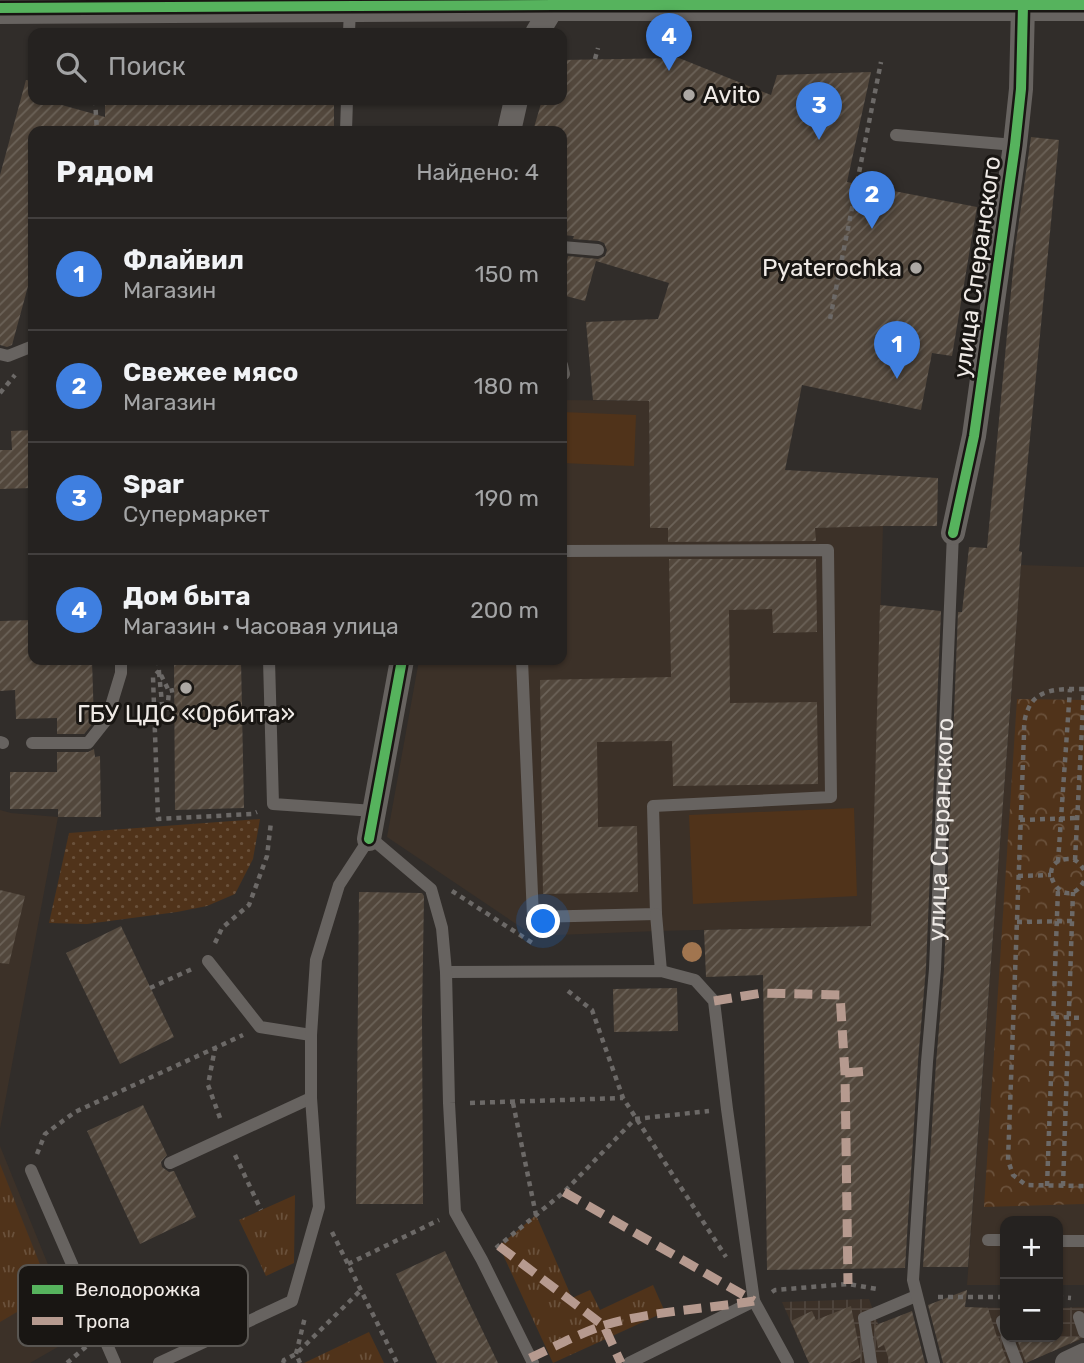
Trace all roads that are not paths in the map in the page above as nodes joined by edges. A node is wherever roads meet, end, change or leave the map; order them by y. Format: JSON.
{"nodes":[{"id":1,"x":555,"y":3,"type":"edge"},
{"id":2,"x":1023,"y":5,"type":"junction"},
{"id":3,"x":1084,"y":5,"type":"edge"},
{"id":4,"x":3,"y":9,"type":"edge"},
{"id":5,"x":349,"y":20,"type":"edge"},
{"id":6,"x":540,"y":28,"type":"edge"},
{"id":7,"x":347,"y":105,"type":"edge"},
{"id":8,"x":515,"y":105,"type":"edge"},
{"id":9,"x":346,"y":126,"type":"edge"},
{"id":10,"x":510,"y":126,"type":"edge"},
{"id":11,"x":896,"y":135,"type":"dead end"},
{"id":12,"x":1015,"y":145,"type":"junction"},
{"id":13,"x":567,"y":247,"type":"edge"},
{"id":14,"x":598,"y":250,"type":"dead end"},
{"id":15,"x":28,"y":348,"type":"edge"},
{"id":16,"x":0,"y":354,"type":"edge"},
{"id":17,"x":953,"y":533,"type":"joint"},
{"id":18,"x":567,"y":551,"type":"edge"},
{"id":19,"x":121,"y":665,"type":"edge"},
{"id":20,"x":269,"y":665,"type":"edge"},
{"id":21,"x":401,"y":665,"type":"edge"},
{"id":22,"x":522,"y":665,"type":"edge"},
{"id":23,"x":32,"y":743,"type":"dead end"},
{"id":24,"x":374,"y":811,"type":"junction"},
{"id":25,"x":369,"y":839,"type":"junction"},
{"id":26,"x":656,"y":914,"type":"junction"},
{"id":27,"x":208,"y":961,"type":"road end"},
{"id":28,"x":661,"y":971,"type":"junction"},
{"id":29,"x":446,"y":972,"type":"junction"},
{"id":30,"x":311,"y":1035,"type":"junction"},
{"id":31,"x":311,"y":1098,"type":"junction"},
{"id":32,"x":170,"y":1163,"type":"dead end"},
{"id":33,"x":31,"y":1170,"type":"road end"},
{"id":34,"x":988,"y":1240,"type":"dead end"},
{"id":35,"x":1000,"y":1240,"type":"edge"},
{"id":36,"x":1063,"y":1241,"type":"edge"},
{"id":37,"x":1084,"y":1241,"type":"edge"},
{"id":38,"x":73,"y":1265,"type":"edge"},
{"id":39,"x":916,"y":1296,"type":"junction"},
{"id":40,"x":754,"y":1301,"type":"junction"},
{"id":41,"x":1079,"y":1318,"type":"dead end"},
{"id":42,"x":248,"y":1322,"type":"edge"},
{"id":43,"x":1084,"y":1332,"type":"edge"},
{"id":44,"x":1009,"y":1342,"type":"edge"},
{"id":45,"x":109,"y":1346,"type":"edge"},
{"id":46,"x":195,"y":1346,"type":"edge"},
{"id":47,"x":1084,"y":1355,"type":"edge"},
{"id":48,"x":116,"y":1363,"type":"edge"},
{"id":49,"x":159,"y":1363,"type":"edge"},
{"id":50,"x":533,"y":1363,"type":"edge"},
{"id":51,"x":629,"y":1363,"type":"edge"},
{"id":52,"x":788,"y":1363,"type":"edge"},
{"id":53,"x":871,"y":1363,"type":"edge"},
{"id":54,"x":934,"y":1363,"type":"edge"},
{"id":55,"x":1017,"y":1363,"type":"edge"},
{"id":56,"x":1067,"y":1363,"type":"edge"}],
"edges":[{"from":1,"to":2,"type":"street"},
{"from":1,"to":5,"type":"street"},
{"from":1,"to":6,"type":"street"},
{"from":2,"to":3,"type":"street"},
{"from":2,"to":12,"type":"street","name":"улица Сперанского"},
{"from":4,"to":5,"type":"street"},
{"from":7,"to":9,"type":"lane"},
{"from":8,"to":10,"type":"street"},
{"from":11,"to":12,"type":"lane"},
{"from":12,"to":17,"type":"street","name":"улица Сперанского"},
{"from":13,"to":14,"type":"lane"},
{"from":15,"to":16,"type":"lane"},
{"from":17,"to":39,"type":"lane","name":"улица Сперанского"},
{"from":18,"to":26,"type":"lane"},
{"from":19,"to":23,"type":"lane"},
{"from":20,"to":24,"type":"lane"},
{"from":21,"to":24,"type":"street"},
{"from":22,"to":26,"type":"lane"},
{"from":24,"to":25,"type":"street"},
{"from":25,"to":29,"type":"lane"},
{"from":25,"to":30,"type":"lane"},
{"from":26,"to":28,"type":"lane"},
{"from":27,"to":30,"type":"lane"},
{"from":28,"to":29,"type":"lane"},
{"from":28,"to":40,"type":"lane"},
{"from":29,"to":50,"type":"lane"},
{"from":30,"to":31,"type":"lane"},
{"from":31,"to":32,"type":"lane"},
{"from":31,"to":42,"type":"lane"},
{"from":33,"to":38,"type":"lane"},
{"from":34,"to":35,"type":"lane"},
{"from":36,"to":37,"type":"lane"},
{"from":39,"to":53,"type":"lane"},
{"from":39,"to":54,"type":"lane","name":"улица Сперанского"},
{"from":40,"to":51,"type":"lane"},
{"from":40,"to":52,"type":"lane"},
{"from":41,"to":43,"type":"lane"},
{"from":44,"to":55,"type":"lane"},
{"from":45,"to":48,"type":"lane"},
{"from":46,"to":49,"type":"lane"},
{"from":47,"to":56,"type":"street"}]}
